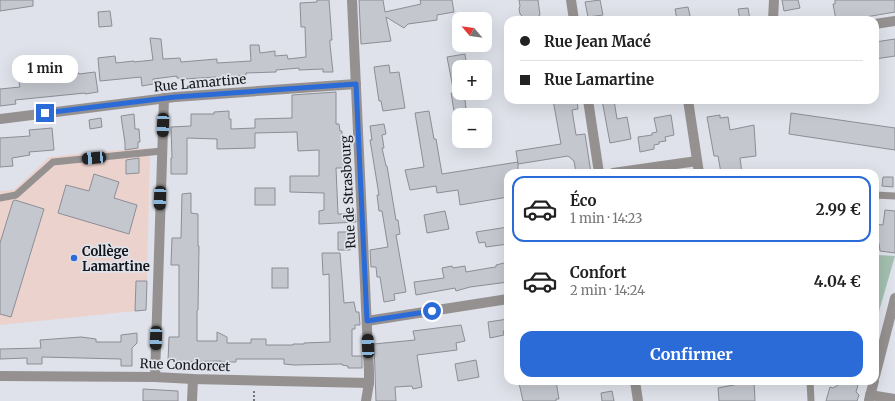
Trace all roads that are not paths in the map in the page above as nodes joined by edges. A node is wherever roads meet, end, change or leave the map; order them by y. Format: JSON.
{"nodes":[{"id":1,"x":352,"y":0,"type":"edge"},
{"id":2,"x":571,"y":0,"type":"edge"},
{"id":3,"x":774,"y":0,"type":"edge"},
{"id":4,"x":573,"y":16,"type":"edge"},
{"id":5,"x":773,"y":16,"type":"edge"},
{"id":6,"x":895,"y":21,"type":"edge"},
{"id":7,"x":879,"y":23,"type":"edge"},
{"id":8,"x":356,"y":84,"type":"junction"},
{"id":9,"x":164,"y":98,"type":"junction"},
{"id":10,"x":589,"y":104,"type":"edge"},
{"id":11,"x":689,"y":104,"type":"edge"},
{"id":12,"x":0,"y":119,"type":"edge"},
{"id":13,"x":162,"y":151,"type":"junction"},
{"id":14,"x":697,"y":160,"type":"junction"},
{"id":15,"x":598,"y":169,"type":"edge"},
{"id":16,"x":639,"y":169,"type":"edge"},
{"id":17,"x":698,"y":169,"type":"edge"},
{"id":18,"x":879,"y":195,"type":"edge"},
{"id":19,"x":895,"y":196,"type":"edge"},
{"id":20,"x":0,"y":198,"type":"edge"},
{"id":21,"x":895,"y":298,"type":"edge"},
{"id":22,"x":504,"y":300,"type":"edge"},
{"id":23,"x":367,"y":321,"type":"junction"},
{"id":24,"x":879,"y":360,"type":"edge"},
{"id":25,"x":0,"y":376,"type":"edge"},
{"id":26,"x":155,"y":377,"type":"junction"},
{"id":27,"x":194,"y":379,"type":"junction"},
{"id":28,"x":369,"y":382,"type":"junction"},
{"id":29,"x":636,"y":385,"type":"edge"},
{"id":30,"x":810,"y":385,"type":"edge"},
{"id":31,"x":873,"y":385,"type":"edge"},
{"id":32,"x":870,"y":398,"type":"edge"},
{"id":33,"x":895,"y":399,"type":"edge"},
{"id":34,"x":192,"y":401,"type":"edge"},
{"id":35,"x":366,"y":401,"type":"edge"},
{"id":36,"x":638,"y":401,"type":"edge"},
{"id":37,"x":811,"y":401,"type":"edge"}],
"edges":[{"from":1,"to":8,"type":"street","name":"Rue de Strasbourg"},
{"from":2,"to":4,"type":"street"},
{"from":3,"to":5,"type":"street"},
{"from":6,"to":7,"type":"street"},
{"from":8,"to":9,"type":"street","name":"Rue Lamartine"},
{"from":8,"to":23,"type":"street","name":"Rue de Strasbourg"},
{"from":9,"to":12,"type":"street","name":"Rue Lamartine"},
{"from":9,"to":13,"type":"street"},
{"from":10,"to":15,"type":"street"},
{"from":11,"to":14,"type":"street"},
{"from":13,"to":20,"type":"lane"},
{"from":13,"to":26,"type":"street"},
{"from":14,"to":16,"type":"street"},
{"from":14,"to":17,"type":"street"},
{"from":18,"to":19,"type":"lane"},
{"from":21,"to":24,"type":"street"},
{"from":22,"to":23,"type":"street"},
{"from":23,"to":28,"type":"street","name":"Rue de Strasbourg"},
{"from":25,"to":26,"type":"street","name":"Rue Condorcet"},
{"from":26,"to":27,"type":"street","name":"Rue Condorcet"},
{"from":27,"to":28,"type":"street","name":"Rue Condorcet"},
{"from":27,"to":34,"type":"street"},
{"from":28,"to":35,"type":"street","name":"Rue de Strasbourg"},
{"from":29,"to":36,"type":"street"},
{"from":30,"to":37,"type":"lane"},
{"from":31,"to":32,"type":"street"},
{"from":32,"to":33,"type":"street"}]}
